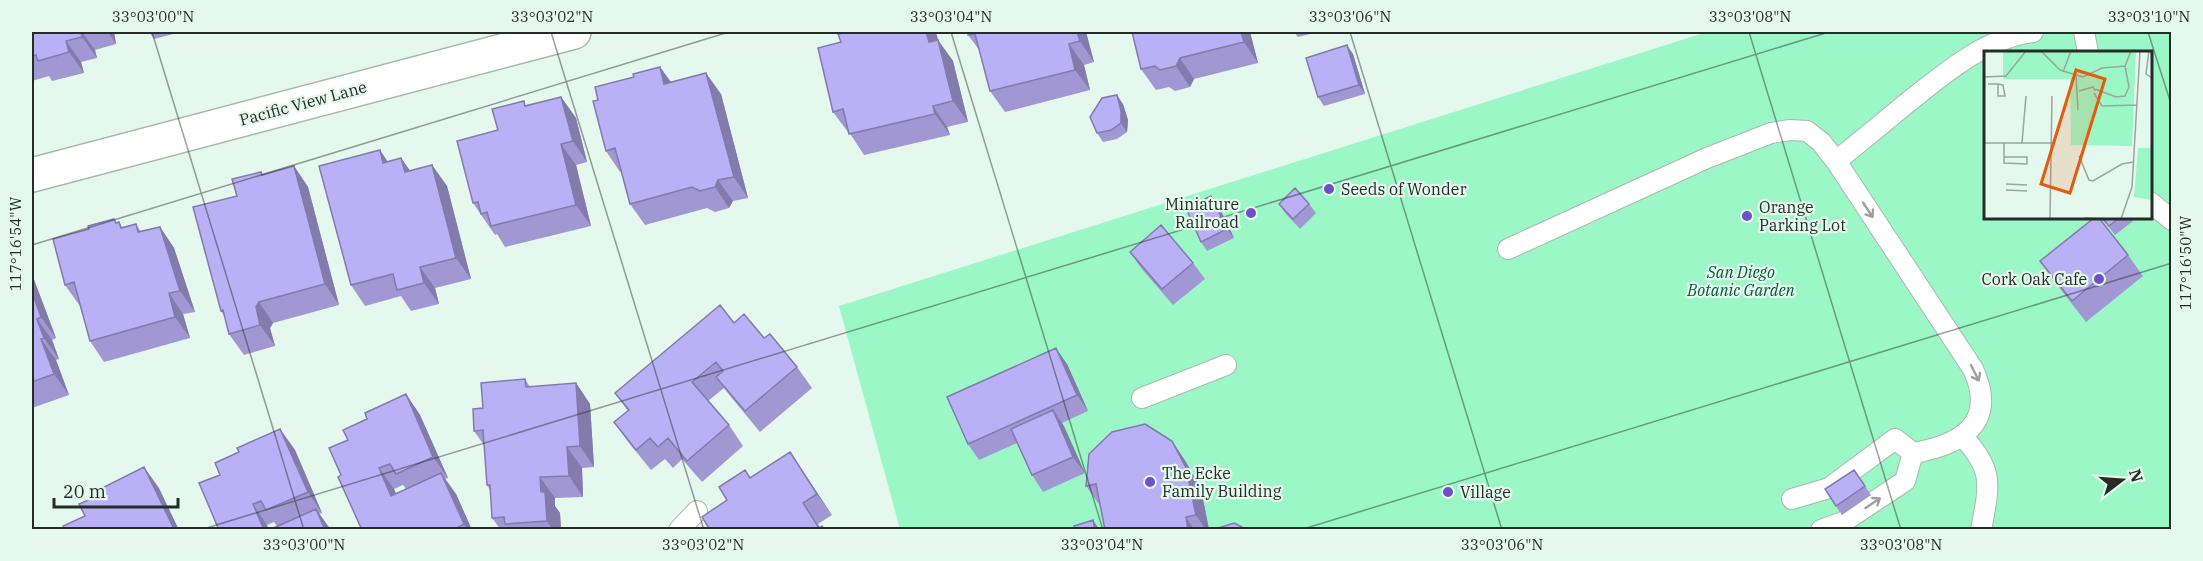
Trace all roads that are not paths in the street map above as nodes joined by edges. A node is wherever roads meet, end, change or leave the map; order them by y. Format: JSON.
{"nodes":[{"id":1,"x":574,"y":32,"type":"edge"},
{"id":2,"x":2033,"y":32,"type":"edge"},
{"id":3,"x":2084,"y":32,"type":"edge"},
{"id":4,"x":2088,"y":51,"type":"edge"},
{"id":5,"x":1836,"y":161,"type":"junction"},
{"id":6,"x":32,"y":175,"type":"edge"},
{"id":7,"x":2152,"y":203,"type":"edge"},
{"id":8,"x":2172,"y":220,"type":"edge"},
{"id":9,"x":1509,"y":249,"type":"dead end"},
{"id":10,"x":1226,"y":365,"type":"dead end"},
{"id":11,"x":1142,"y":398,"type":"dead end"},
{"id":12,"x":1963,"y":437,"type":"junction"},
{"id":13,"x":1913,"y":453,"type":"junction"},
{"id":14,"x":1792,"y":499,"type":"dead end"},
{"id":15,"x":698,"y":511,"type":"dead end"},
{"id":16,"x":679,"y":530,"type":"edge"},
{"id":17,"x":1821,"y":530,"type":"edge"},
{"id":18,"x":1981,"y":530,"type":"edge"}],
"edges":[{"from":1,"to":6,"type":"street","name":"Pacific View Lane"},
{"from":2,"to":5,"type":"lane"},
{"from":3,"to":4,"type":"lane"},
{"from":5,"to":9,"type":"lane"},
{"from":5,"to":12,"type":"lane","one_way":true},
{"from":7,"to":8,"type":"lane"},
{"from":10,"to":11,"type":"lane"},
{"from":12,"to":13,"type":"lane"},
{"from":12,"to":18,"type":"lane"},
{"from":13,"to":14,"type":"lane"},
{"from":17,"to":13,"type":"lane","one_way":true},
{"from":15,"to":16,"type":"lane"}]}
